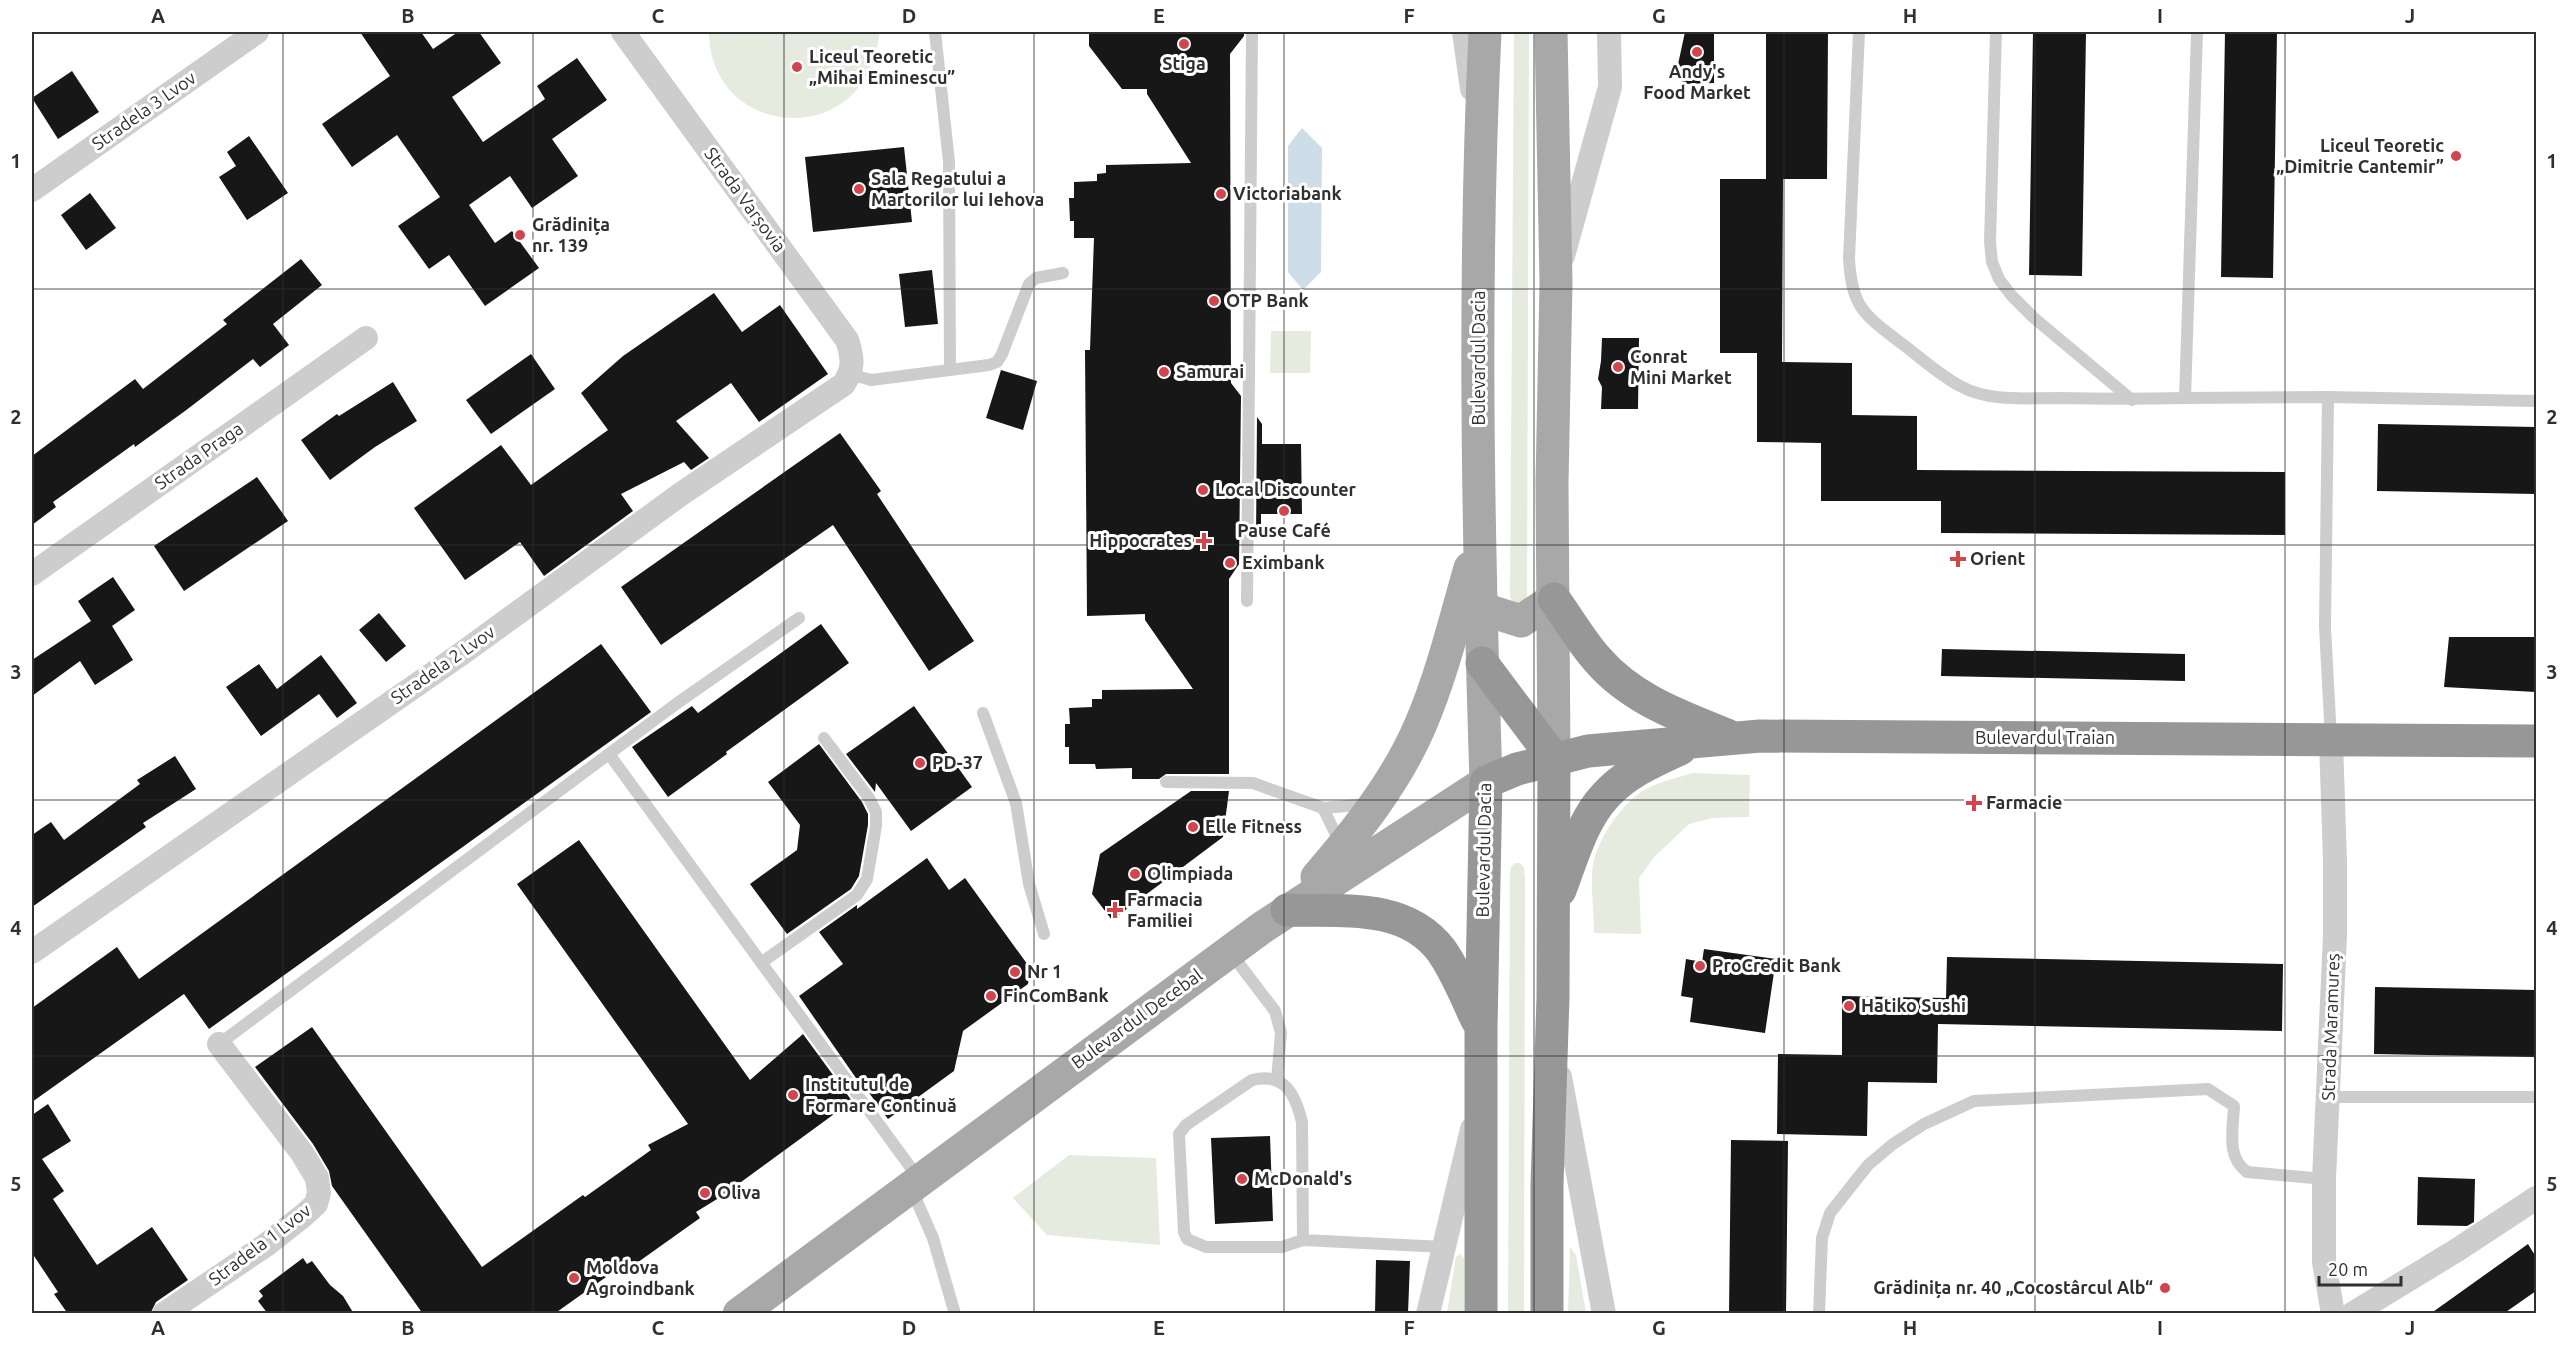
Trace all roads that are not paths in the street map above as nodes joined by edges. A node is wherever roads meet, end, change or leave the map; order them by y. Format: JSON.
{"nodes":[{"id":1,"x":623,"y":32,"type":"edge"},
{"id":2,"x":935,"y":32,"type":"edge"},
{"id":3,"x":1252,"y":32,"type":"edge"},
{"id":4,"x":1464,"y":32,"type":"edge"},
{"id":5,"x":1485,"y":32,"type":"edge"},
{"id":6,"x":1551,"y":32,"type":"edge"},
{"id":7,"x":1609,"y":32,"type":"edge"},
{"id":8,"x":1859,"y":32,"type":"edge"},
{"id":9,"x":1996,"y":32,"type":"edge"},
{"id":10,"x":2197,"y":32,"type":"edge"},
{"id":11,"x":247,"y":34,"type":"edge"},
{"id":12,"x":1480,"y":144,"type":"junction"},
{"id":13,"x":32,"y":190,"type":"edge"},
{"id":14,"x":1064,"y":273,"type":"dead end"},
{"id":15,"x":1556,"y":282,"type":"junction"},
{"id":16,"x":366,"y":338,"type":"dead end"},
{"id":17,"x":950,"y":370,"type":"junction"},
{"id":18,"x":850,"y":374,"type":"junction"},
{"id":19,"x":2328,"y":397,"type":"junction"},
{"id":20,"x":2186,"y":398,"type":"junction"},
{"id":21,"x":2132,"y":400,"type":"junction"},
{"id":22,"x":2536,"y":401,"type":"edge"},
{"id":23,"x":1479,"y":540,"type":"junction"},
{"id":24,"x":32,"y":574,"type":"edge"},
{"id":25,"x":1554,"y":598,"type":"junction"},
{"id":26,"x":1247,"y":601,"type":"dead end"},
{"id":27,"x":1480,"y":608,"type":"junction"},
{"id":28,"x":799,"y":618,"type":"dead end"},
{"id":29,"x":1482,"y":663,"type":"junction"},
{"id":30,"x":983,"y":713,"type":"dead end"},
{"id":31,"x":824,"y":738,"type":"dead end"},
{"id":32,"x":1734,"y":738,"type":"junction"},
{"id":33,"x":2331,"y":740,"type":"junction"},
{"id":34,"x":1697,"y":741,"type":"junction"},
{"id":35,"x":2536,"y":741,"type":"edge"},
{"id":36,"x":609,"y":754,"type":"junction"},
{"id":37,"x":1554,"y":759,"type":"junction"},
{"id":38,"x":1166,"y":782,"type":"dead end"},
{"id":39,"x":1486,"y":782,"type":"junction"},
{"id":40,"x":1374,"y":804,"type":"junction"},
{"id":41,"x":1323,"y":808,"type":"junction"},
{"id":42,"x":1342,"y":847,"type":"junction"},
{"id":43,"x":1554,"y":906,"type":"junction"},
{"id":44,"x":1287,"y":910,"type":"junction"},
{"id":45,"x":1044,"y":933,"type":"dead end"},
{"id":46,"x":1229,"y":951,"type":"junction"},
{"id":47,"x":32,"y":952,"type":"edge"},
{"id":48,"x":762,"y":962,"type":"junction"},
{"id":49,"x":1480,"y":1028,"type":"junction"},
{"id":50,"x":1552,"y":1035,"type":"junction"},
{"id":51,"x":219,"y":1044,"type":"joint"},
{"id":52,"x":1276,"y":1080,"type":"junction"},
{"id":53,"x":1480,"y":1091,"type":"junction"},
{"id":54,"x":2329,"y":1097,"type":"junction"},
{"id":55,"x":2536,"y":1097,"type":"edge"},
{"id":56,"x":2324,"y":1179,"type":"junction"},
{"id":57,"x":915,"y":1183,"type":"junction"},
{"id":58,"x":2536,"y":1198,"type":"edge"},
{"id":59,"x":1303,"y":1240,"type":"junction"},
{"id":60,"x":1444,"y":1247,"type":"junction"},
{"id":61,"x":164,"y":1314,"type":"edge"},
{"id":62,"x":739,"y":1314,"type":"edge"},
{"id":63,"x":956,"y":1314,"type":"edge"},
{"id":64,"x":1428,"y":1314,"type":"edge"},
{"id":65,"x":1481,"y":1314,"type":"edge"},
{"id":66,"x":1547,"y":1314,"type":"edge"},
{"id":67,"x":1604,"y":1314,"type":"edge"},
{"id":68,"x":1819,"y":1314,"type":"edge"},
{"id":69,"x":2333,"y":1314,"type":"edge"},
{"id":70,"x":2352,"y":1314,"type":"edge"}],
"edges":[{"from":1,"to":18,"type":"street","name":"Strada Varșovia"},
{"from":2,"to":17,"type":"lane"},
{"from":3,"to":26,"type":"lane"},
{"from":4,"to":12,"type":"street","name":"Bulevardul Dacia"},
{"from":5,"to":12,"type":"main road","name":"Bulevardul Dacia"},
{"from":6,"to":15,"type":"main road"},
{"from":7,"to":15,"type":"street"},
{"from":8,"to":21,"type":"lane"},
{"from":9,"to":21,"type":"lane"},
{"from":10,"to":20,"type":"lane"},
{"from":11,"to":13,"type":"street","name":"Stradela 3 Lvov"},
{"from":12,"to":23,"type":"main road","name":"Bulevardul Dacia"},
{"from":14,"to":17,"type":"lane"},
{"from":15,"to":25,"type":"main road"},
{"from":16,"to":24,"type":"street","name":"Strada Praga"},
{"from":17,"to":18,"type":"lane"},
{"from":18,"to":47,"type":"street","name":"Stradela 2 Lvov"},
{"from":19,"to":20,"type":"lane"},
{"from":19,"to":22,"type":"lane"},
{"from":19,"to":33,"type":"lane"},
{"from":20,"to":21,"type":"lane"},
{"from":23,"to":27,"type":"main road","name":"Bulevardul Dacia"},
{"from":23,"to":40,"type":"main road"},
{"from":25,"to":27,"type":"main road"},
{"from":25,"to":32,"type":"highway"},
{"from":25,"to":37,"type":"main road"},
{"from":27,"to":29,"type":"main road","name":"Bulevardul Dacia"},
{"from":28,"to":36,"type":"lane"},
{"from":29,"to":37,"type":"highway"},
{"from":29,"to":39,"type":"main road","name":"Bulevardul Dacia"},
{"from":30,"to":45,"type":"lane"},
{"from":31,"to":48,"type":"lane"},
{"from":32,"to":33,"type":"highway","name":"Bulevardul Traian"},
{"from":32,"to":34,"type":"highway","name":"Bulevardul Traian"},
{"from":33,"to":35,"type":"highway","name":"Bulevardul Traian"},
{"from":33,"to":54,"type":"street","name":"Strada Maramureș"},
{"from":34,"to":37,"type":"highway","name":"Bulevardul Traian"},
{"from":34,"to":43,"type":"highway"},
{"from":36,"to":48,"type":"lane"},
{"from":36,"to":51,"type":"lane"},
{"from":37,"to":39,"type":"highway","name":"Bulevardul Decebal"},
{"from":37,"to":43,"type":"highway"},
{"from":38,"to":41,"type":"lane"},
{"from":39,"to":44,"type":"main road","name":"Bulevardul Decebal"},
{"from":39,"to":49,"type":"highway","name":"Bulevardul Dacia"},
{"from":40,"to":41,"type":"lane"},
{"from":40,"to":42,"type":"main road"},
{"from":41,"to":42,"type":"lane"},
{"from":42,"to":44,"type":"main road"},
{"from":43,"to":50,"type":"highway"},
{"from":44,"to":46,"type":"main road","name":"Bulevardul Decebal"},
{"from":44,"to":49,"type":"highway"},
{"from":46,"to":52,"type":"lane"},
{"from":46,"to":57,"type":"main road","name":"Bulevardul Decebal"},
{"from":48,"to":57,"type":"lane"},
{"from":49,"to":53,"type":"highway","name":"Bulevardul Dacia"},
{"from":50,"to":66,"type":"highway"},
{"from":50,"to":67,"type":"street"},
{"from":51,"to":61,"type":"street","name":"Stradela 1 Lvov"},
{"from":52,"to":59,"type":"lane"},
{"from":52,"to":59,"type":"lane"},
{"from":53,"to":60,"type":"street","name":"Bulevardul Dacia"},
{"from":53,"to":65,"type":"highway","name":"Bulevardul Dacia"},
{"from":54,"to":55,"type":"lane"},
{"from":54,"to":56,"type":"street","name":"Strada Maramureș"},
{"from":56,"to":68,"type":"lane"},
{"from":56,"to":69,"type":"street","name":"Strada Maramureș"},
{"from":57,"to":62,"type":"main road","name":"Bulevardul Decebal"},
{"from":57,"to":63,"type":"lane"},
{"from":58,"to":70,"type":"street"},
{"from":59,"to":60,"type":"lane"},
{"from":60,"to":64,"type":"street","name":"Bulevardul Dacia"}]}
